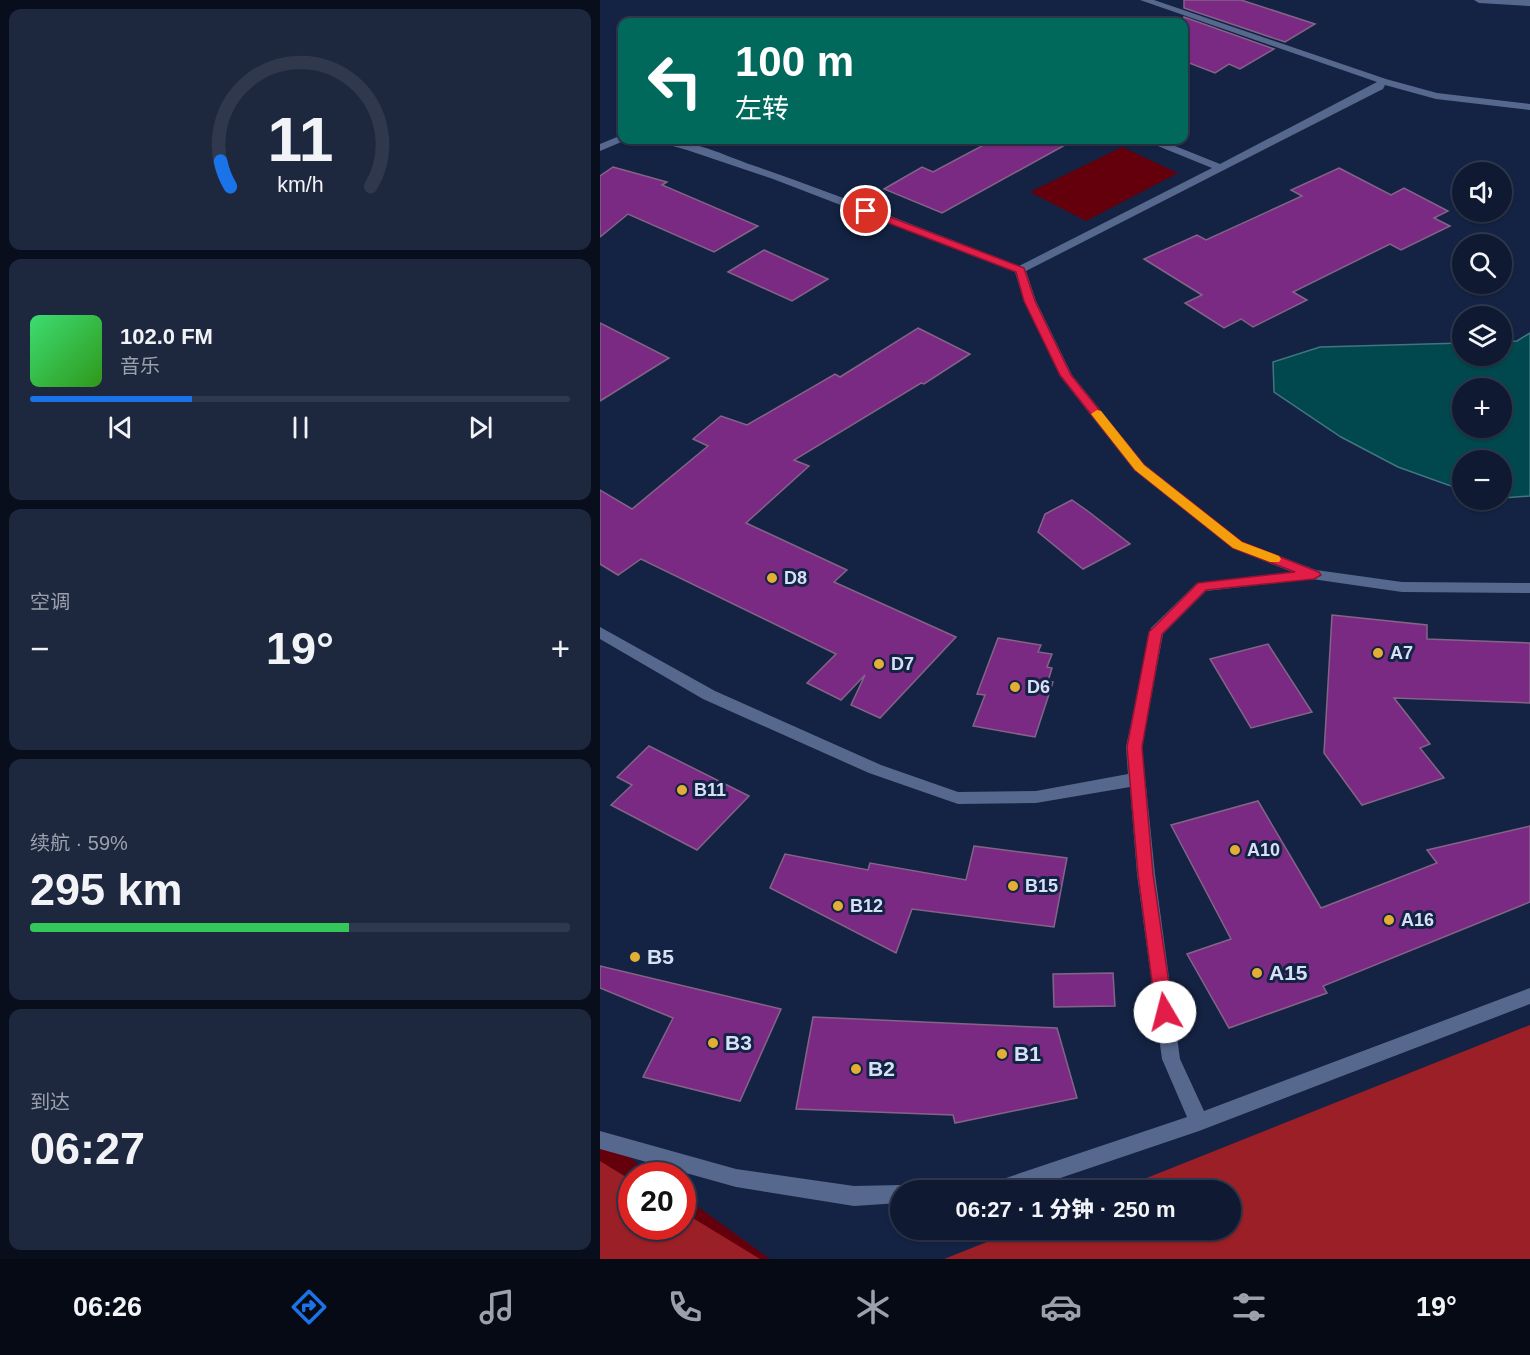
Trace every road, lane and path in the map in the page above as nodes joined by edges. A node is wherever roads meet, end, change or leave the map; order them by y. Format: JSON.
{"nodes":[{"id":1,"x":1145,"y":0,"type":"edge"},
{"id":2,"x":1479,"y":0,"type":"edge"},
{"id":3,"x":1530,"y":3,"type":"edge"},
{"id":4,"x":1383,"y":81,"type":"junction"},
{"id":5,"x":1530,"y":107,"type":"edge"},
{"id":6,"x":618,"y":140,"type":"edge"},
{"id":7,"x":675,"y":144,"type":"edge"},
{"id":8,"x":1162,"y":144,"type":"edge"},
{"id":9,"x":600,"y":148,"type":"edge"},
{"id":10,"x":1221,"y":168,"type":"junction"},
{"id":11,"x":1020,"y":270,"type":"junction"},
{"id":12,"x":1314,"y":575,"type":"junction"},
{"id":13,"x":1530,"y":588,"type":"edge"},
{"id":14,"x":600,"y":632,"type":"edge"},
{"id":15,"x":1137,"y":779,"type":"junction"},
{"id":16,"x":1530,"y":996,"type":"edge"},
{"id":17,"x":1199,"y":1122,"type":"junction"},
{"id":18,"x":600,"y":1140,"type":"edge"},
{"id":19,"x":1027,"y":1180,"type":"edge"},
{"id":20,"x":890,"y":1194,"type":"edge"}],
"edges":[{"from":1,"to":4,"type":"lane"},
{"from":2,"to":3,"type":"lane"},
{"from":4,"to":5,"type":"lane"},
{"from":4,"to":10,"type":"lane"},
{"from":6,"to":9,"type":"lane"},
{"from":7,"to":11,"type":"lane"},
{"from":8,"to":10,"type":"lane"},
{"from":10,"to":11,"type":"lane"},
{"from":11,"to":12,"type":"lane"},
{"from":12,"to":13,"type":"lane"},
{"from":12,"to":15,"type":"lane"},
{"from":14,"to":15,"type":"lane"},
{"from":15,"to":17,"type":"lane"},
{"from":16,"to":17,"type":"lane"},
{"from":17,"to":19,"type":"lane"},
{"from":18,"to":20,"type":"lane"}]}
